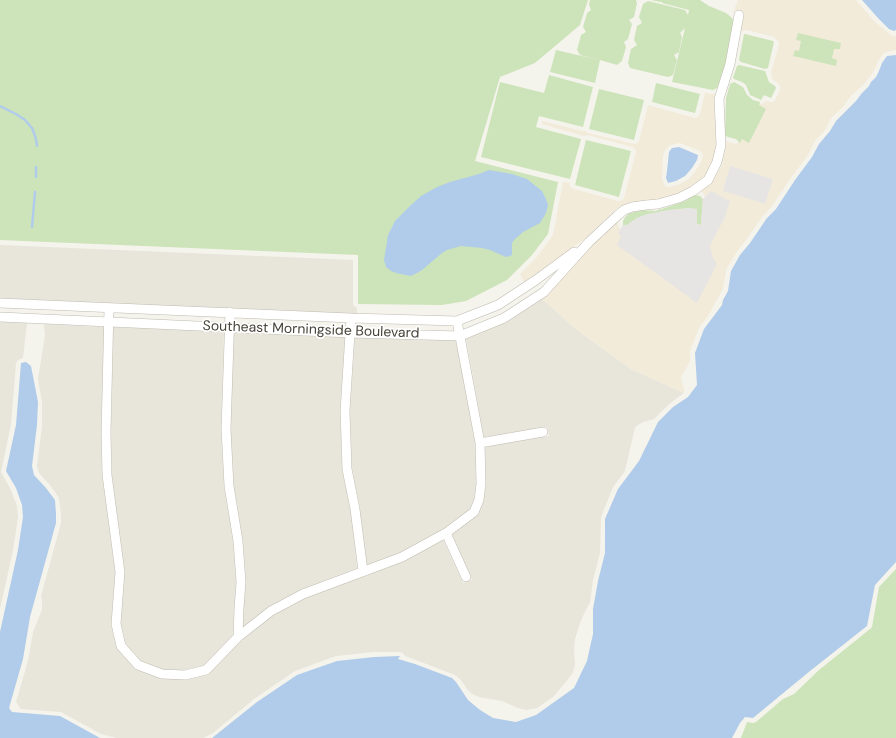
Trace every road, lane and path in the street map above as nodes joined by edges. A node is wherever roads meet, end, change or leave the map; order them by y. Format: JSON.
{"nodes":[{"id":1,"x":739,"y":16,"type":"dead end"},
{"id":2,"x":589,"y":242,"type":"junction"},
{"id":3,"x":0,"y":302,"type":"edge"},
{"id":4,"x":109,"y":308,"type":"junction"},
{"id":5,"x":230,"y":312,"type":"junction"},
{"id":6,"x":0,"y":317,"type":"edge"},
{"id":7,"x":351,"y":318,"type":"junction"},
{"id":8,"x":457,"y":321,"type":"junction"},
{"id":9,"x":109,"y":322,"type":"junction"},
{"id":10,"x":229,"y":327,"type":"junction"},
{"id":11,"x":351,"y":333,"type":"junction"},
{"id":12,"x":460,"y":336,"type":"junction"},
{"id":13,"x":543,"y":432,"type":"dead end"},
{"id":14,"x":480,"y":443,"type":"junction"},
{"id":15,"x":446,"y":533,"type":"junction"},
{"id":16,"x":362,"y":571,"type":"junction"},
{"id":17,"x":466,"y":577,"type":"dead end"},
{"id":18,"x":238,"y":637,"type":"junction"}],
"edges":[{"from":1,"to":2,"type":"street","name":"Southeast Morningside Boulevard"},
{"from":2,"to":8,"type":"street","name":"Southeast Morningside Boulevard"},
{"from":2,"to":12,"type":"street","name":"Southeast Morningside Boulevard"},
{"from":3,"to":4,"type":"street","name":"Southeast Morningside Boulevard"},
{"from":4,"to":5,"type":"street","name":"Southeast Morningside Boulevard"},
{"from":4,"to":9,"type":"street"},
{"from":5,"to":7,"type":"street","name":"Southeast Morningside Boulevard"},
{"from":5,"to":10,"type":"street"},
{"from":6,"to":9,"type":"street","name":"Southeast Morningside Boulevard"},
{"from":7,"to":8,"type":"street","name":"Southeast Morningside Boulevard"},
{"from":7,"to":11,"type":"street"},
{"from":8,"to":12,"type":"street"},
{"from":9,"to":10,"type":"street","name":"Southeast Morningside Boulevard"},
{"from":9,"to":18,"type":"street"},
{"from":10,"to":11,"type":"street","name":"Southeast Morningside Boulevard"},
{"from":10,"to":18,"type":"street"},
{"from":11,"to":12,"type":"street","name":"Southeast Morningside Boulevard"},
{"from":11,"to":16,"type":"street"},
{"from":12,"to":14,"type":"street"},
{"from":13,"to":14,"type":"street"},
{"from":14,"to":15,"type":"street"},
{"from":15,"to":16,"type":"street"},
{"from":15,"to":17,"type":"street"},
{"from":16,"to":18,"type":"street"}]}
